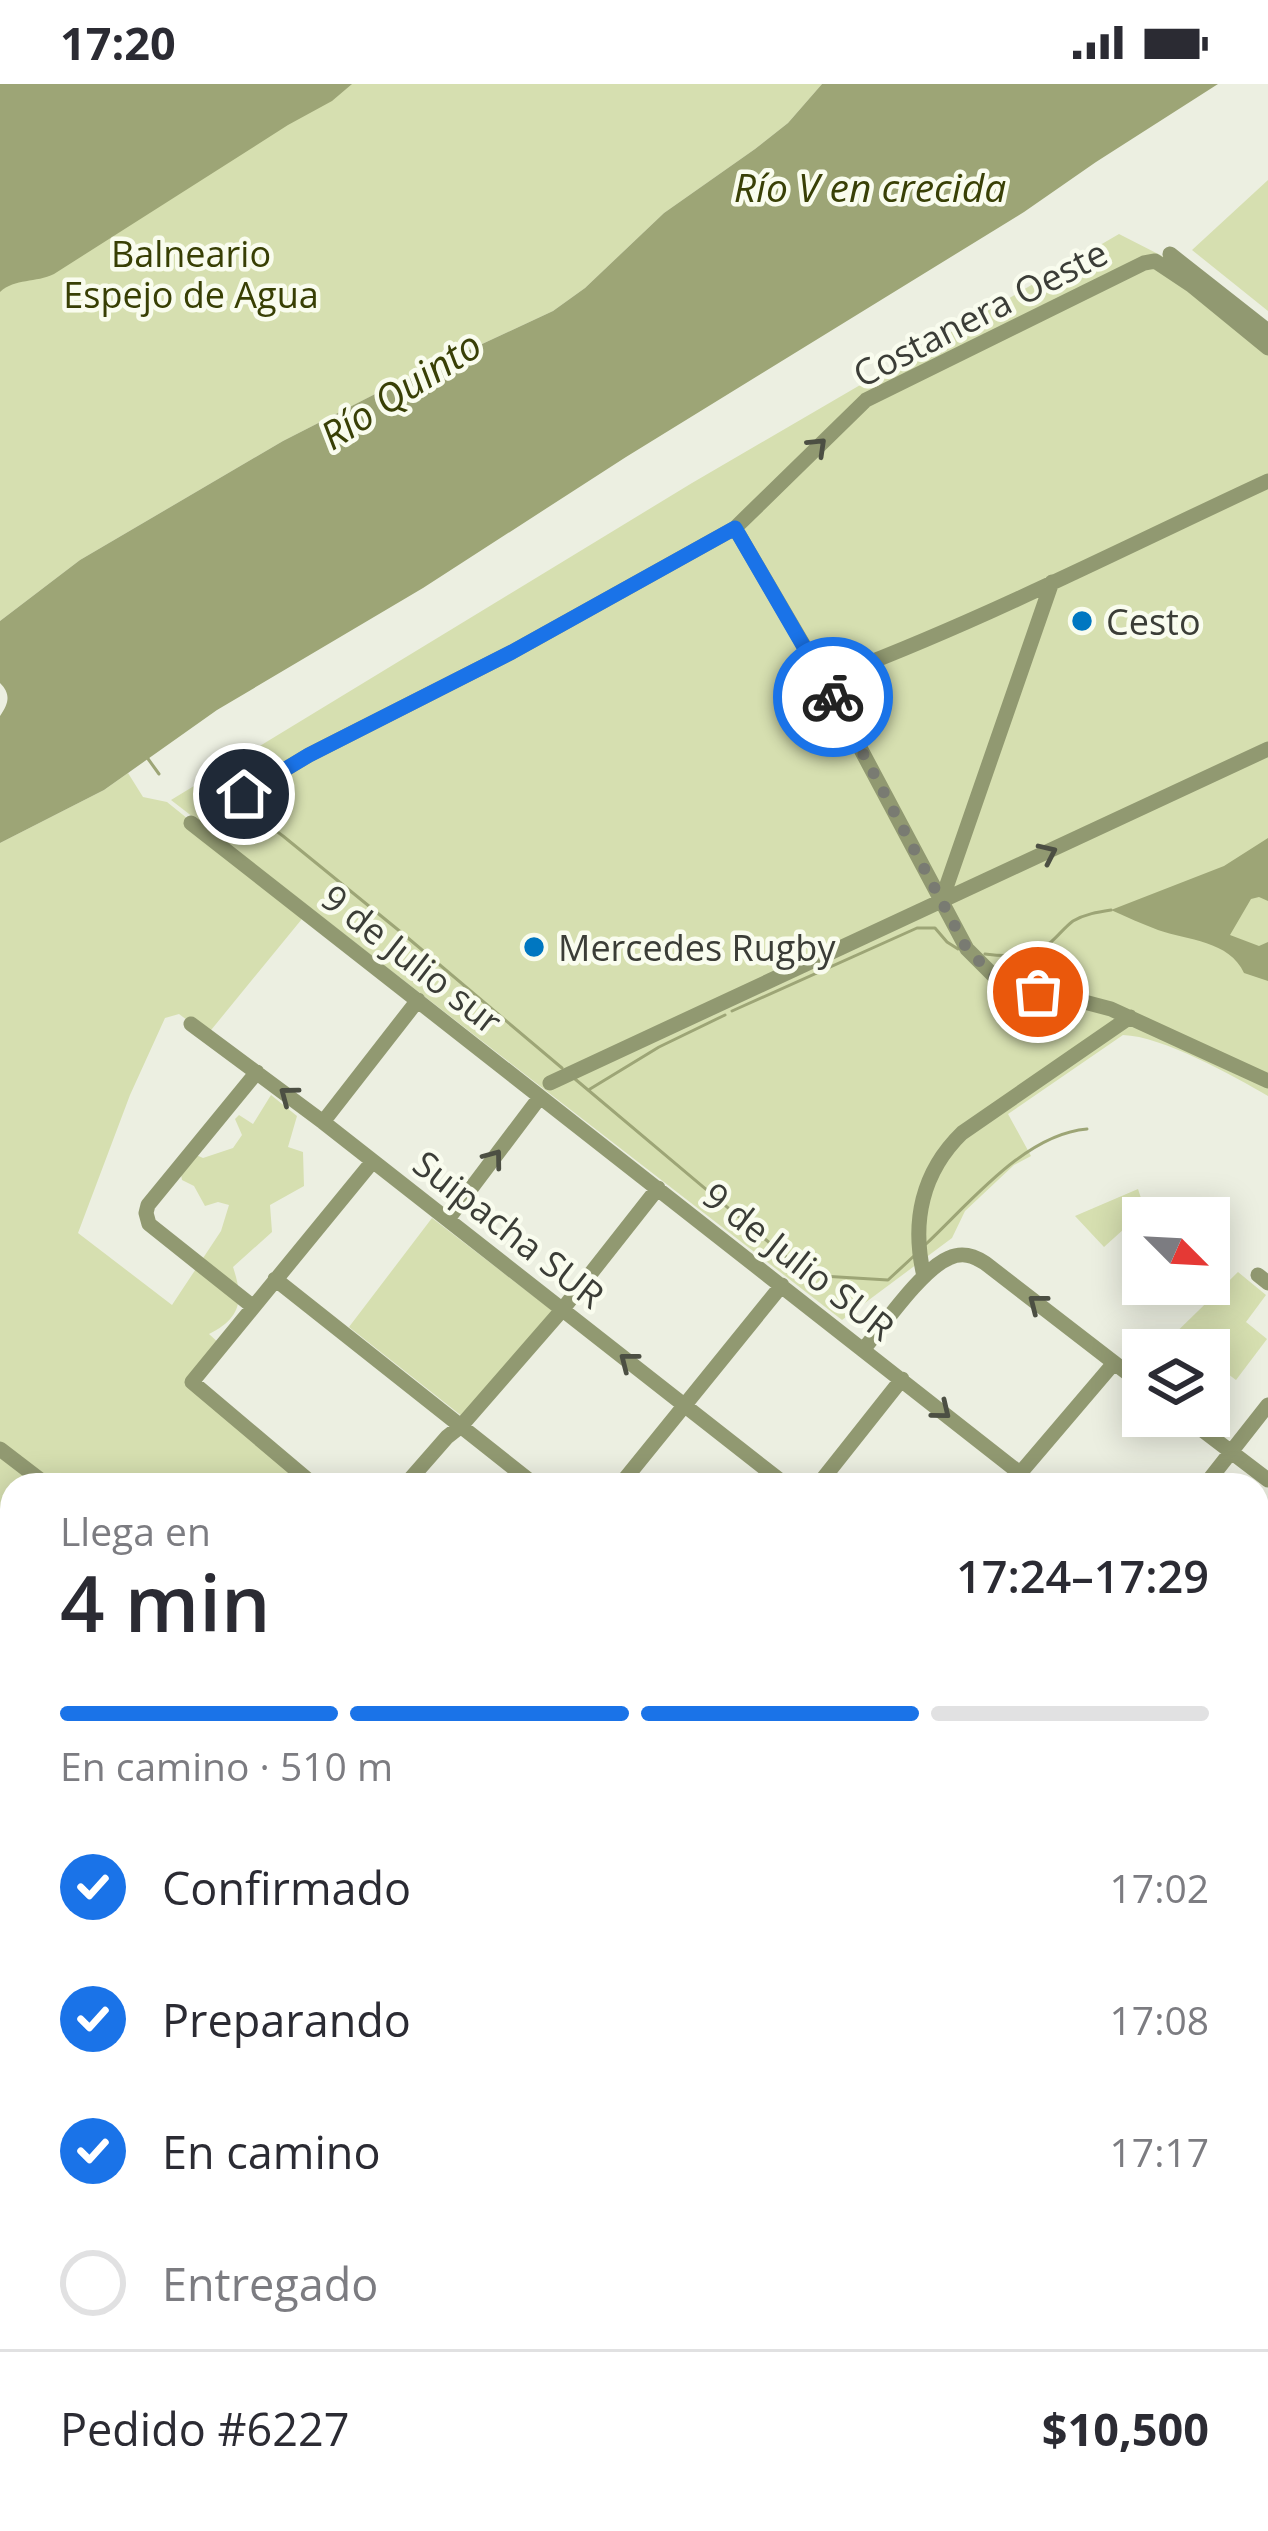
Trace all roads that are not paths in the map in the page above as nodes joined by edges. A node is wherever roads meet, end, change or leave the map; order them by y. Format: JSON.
{"nodes":[{"id":1,"x":1162,"y":258,"type":"junction"},
{"id":2,"x":1268,"y":331,"type":"edge"},
{"id":3,"x":1268,"y":348,"type":"edge"},
{"id":4,"x":1268,"y":481,"type":"edge"},
{"id":5,"x":735,"y":528,"type":"junction"},
{"id":6,"x":1052,"y":582,"type":"junction"},
{"id":7,"x":824,"y":680,"type":"junction"},
{"id":8,"x":1268,"y":749,"type":"edge"},
{"id":9,"x":244,"y":794,"type":"dead end"},
{"id":10,"x":190,"y":824,"type":"dead end"},
{"id":11,"x":941,"y":902,"type":"junction"},
{"id":12,"x":418,"y":1000,"type":"junction"},
{"id":13,"x":1130,"y":1017,"type":"junction"},
{"id":14,"x":191,"y":1024,"type":"dead end"},
{"id":15,"x":257,"y":1072,"type":"junction"},
{"id":16,"x":1268,"y":1081,"type":"edge"},
{"id":17,"x":545,"y":1090,"type":"junction"},
{"id":18,"x":323,"y":1121,"type":"junction"},
{"id":19,"x":374,"y":1162,"type":"junction"},
{"id":20,"x":658,"y":1188,"type":"junction"},
{"id":21,"x":448,"y":1219,"type":"junction"},
{"id":22,"x":924,"y":1276,"type":"junction"},
{"id":23,"x":274,"y":1279,"type":"junction"},
{"id":24,"x":782,"y":1285,"type":"junction"},
{"id":25,"x":252,"y":1306,"type":"junction"},
{"id":26,"x":562,"y":1310,"type":"junction"},
{"id":27,"x":863,"y":1350,"type":"junction"},
{"id":28,"x":1114,"y":1363,"type":"junction"},
{"id":29,"x":1122,"y":1369,"type":"edge"},
{"id":30,"x":902,"y":1379,"type":"junction"},
{"id":31,"x":685,"y":1405,"type":"junction"},
{"id":32,"x":1268,"y":1405,"type":"edge"},
{"id":33,"x":461,"y":1426,"type":"junction"},
{"id":34,"x":1211,"y":1437,"type":"edge"},
{"id":35,"x":0,"y":1449,"type":"edge"},
{"id":36,"x":1231,"y":1452,"type":"junction"},
{"id":37,"x":31,"y":1473,"type":"edge"},
{"id":38,"x":300,"y":1473,"type":"edge"},
{"id":39,"x":416,"y":1473,"type":"edge"},
{"id":40,"x":520,"y":1473,"type":"edge"},
{"id":41,"x":630,"y":1473,"type":"edge"},
{"id":42,"x":771,"y":1473,"type":"edge"},
{"id":43,"x":828,"y":1473,"type":"edge"},
{"id":44,"x":1008,"y":1473,"type":"edge"},
{"id":45,"x":1020,"y":1473,"type":"edge"},
{"id":46,"x":1214,"y":1473,"type":"edge"},
{"id":47,"x":1259,"y":1473,"type":"edge"}],
"edges":[{"from":1,"to":2,"type":"street"},
{"from":1,"to":3,"type":"street"},
{"from":5,"to":1,"type":"street","name":"Costanera Oeste","one_way":true},
{"from":4,"to":6,"type":"street"},
{"from":5,"to":7,"type":"street"},
{"from":5,"to":9,"type":"street","name":"Costanera Oeste"},
{"from":6,"to":7,"type":"street"},
{"from":6,"to":11,"type":"street"},
{"from":7,"to":11,"type":"street"},
{"from":11,"to":8,"type":"street","one_way":true},
{"from":10,"to":12,"type":"street","name":"9 de Julio sur"},
{"from":11,"to":13,"type":"street"},
{"from":11,"to":17,"type":"street"},
{"from":12,"to":17,"type":"street","name":"9 de Julio sur"},
{"from":12,"to":18,"type":"street"},
{"from":13,"to":16,"type":"street"},
{"from":13,"to":22,"type":"street"},
{"from":14,"to":15,"type":"street","name":"Suipacha SUR"},
{"from":18,"to":15,"type":"street","name":"Suipacha SUR","one_way":true},
{"from":15,"to":25,"type":"street"},
{"from":17,"to":20,"type":"street","name":"9 de Julio SUR"},
{"from":21,"to":17,"type":"street","one_way":true},
{"from":18,"to":19,"type":"street","name":"Suipacha SUR"},
{"from":19,"to":21,"type":"street","name":"Suipacha SUR"},
{"from":19,"to":23,"type":"street"},
{"from":20,"to":24,"type":"street","name":"9 de Julio SUR"},
{"from":20,"to":26,"type":"street"},
{"from":21,"to":26,"type":"street","name":"Suipacha SUR"},
{"from":22,"to":27,"type":"street"},
{"from":28,"to":22,"type":"street","one_way":true},
{"from":23,"to":25,"type":"street"},
{"from":23,"to":33,"type":"street"},
{"from":24,"to":27,"type":"street","name":"9 de Julio SUR"},
{"from":24,"to":31,"type":"street"},
{"from":25,"to":38,"type":"street"},
{"from":31,"to":26,"type":"street","name":"Suipacha SUR","one_way":true},
{"from":26,"to":33,"type":"street"},
{"from":27,"to":30,"type":"street","name":"9 de Julio SUR"},
{"from":28,"to":29,"type":"street"},
{"from":28,"to":45,"type":"street"},
{"from":30,"to":43,"type":"street"},
{"from":30,"to":44,"type":"street","name":"9 de Julio SUR","one_way":true},
{"from":31,"to":41,"type":"street"},
{"from":31,"to":42,"type":"street","name":"Suipacha SUR"},
{"from":32,"to":36,"type":"street"},
{"from":33,"to":39,"type":"street"},
{"from":33,"to":40,"type":"street"},
{"from":34,"to":36,"type":"street"},
{"from":35,"to":37,"type":"street"},
{"from":36,"to":46,"type":"street"},
{"from":36,"to":47,"type":"street"}]}
